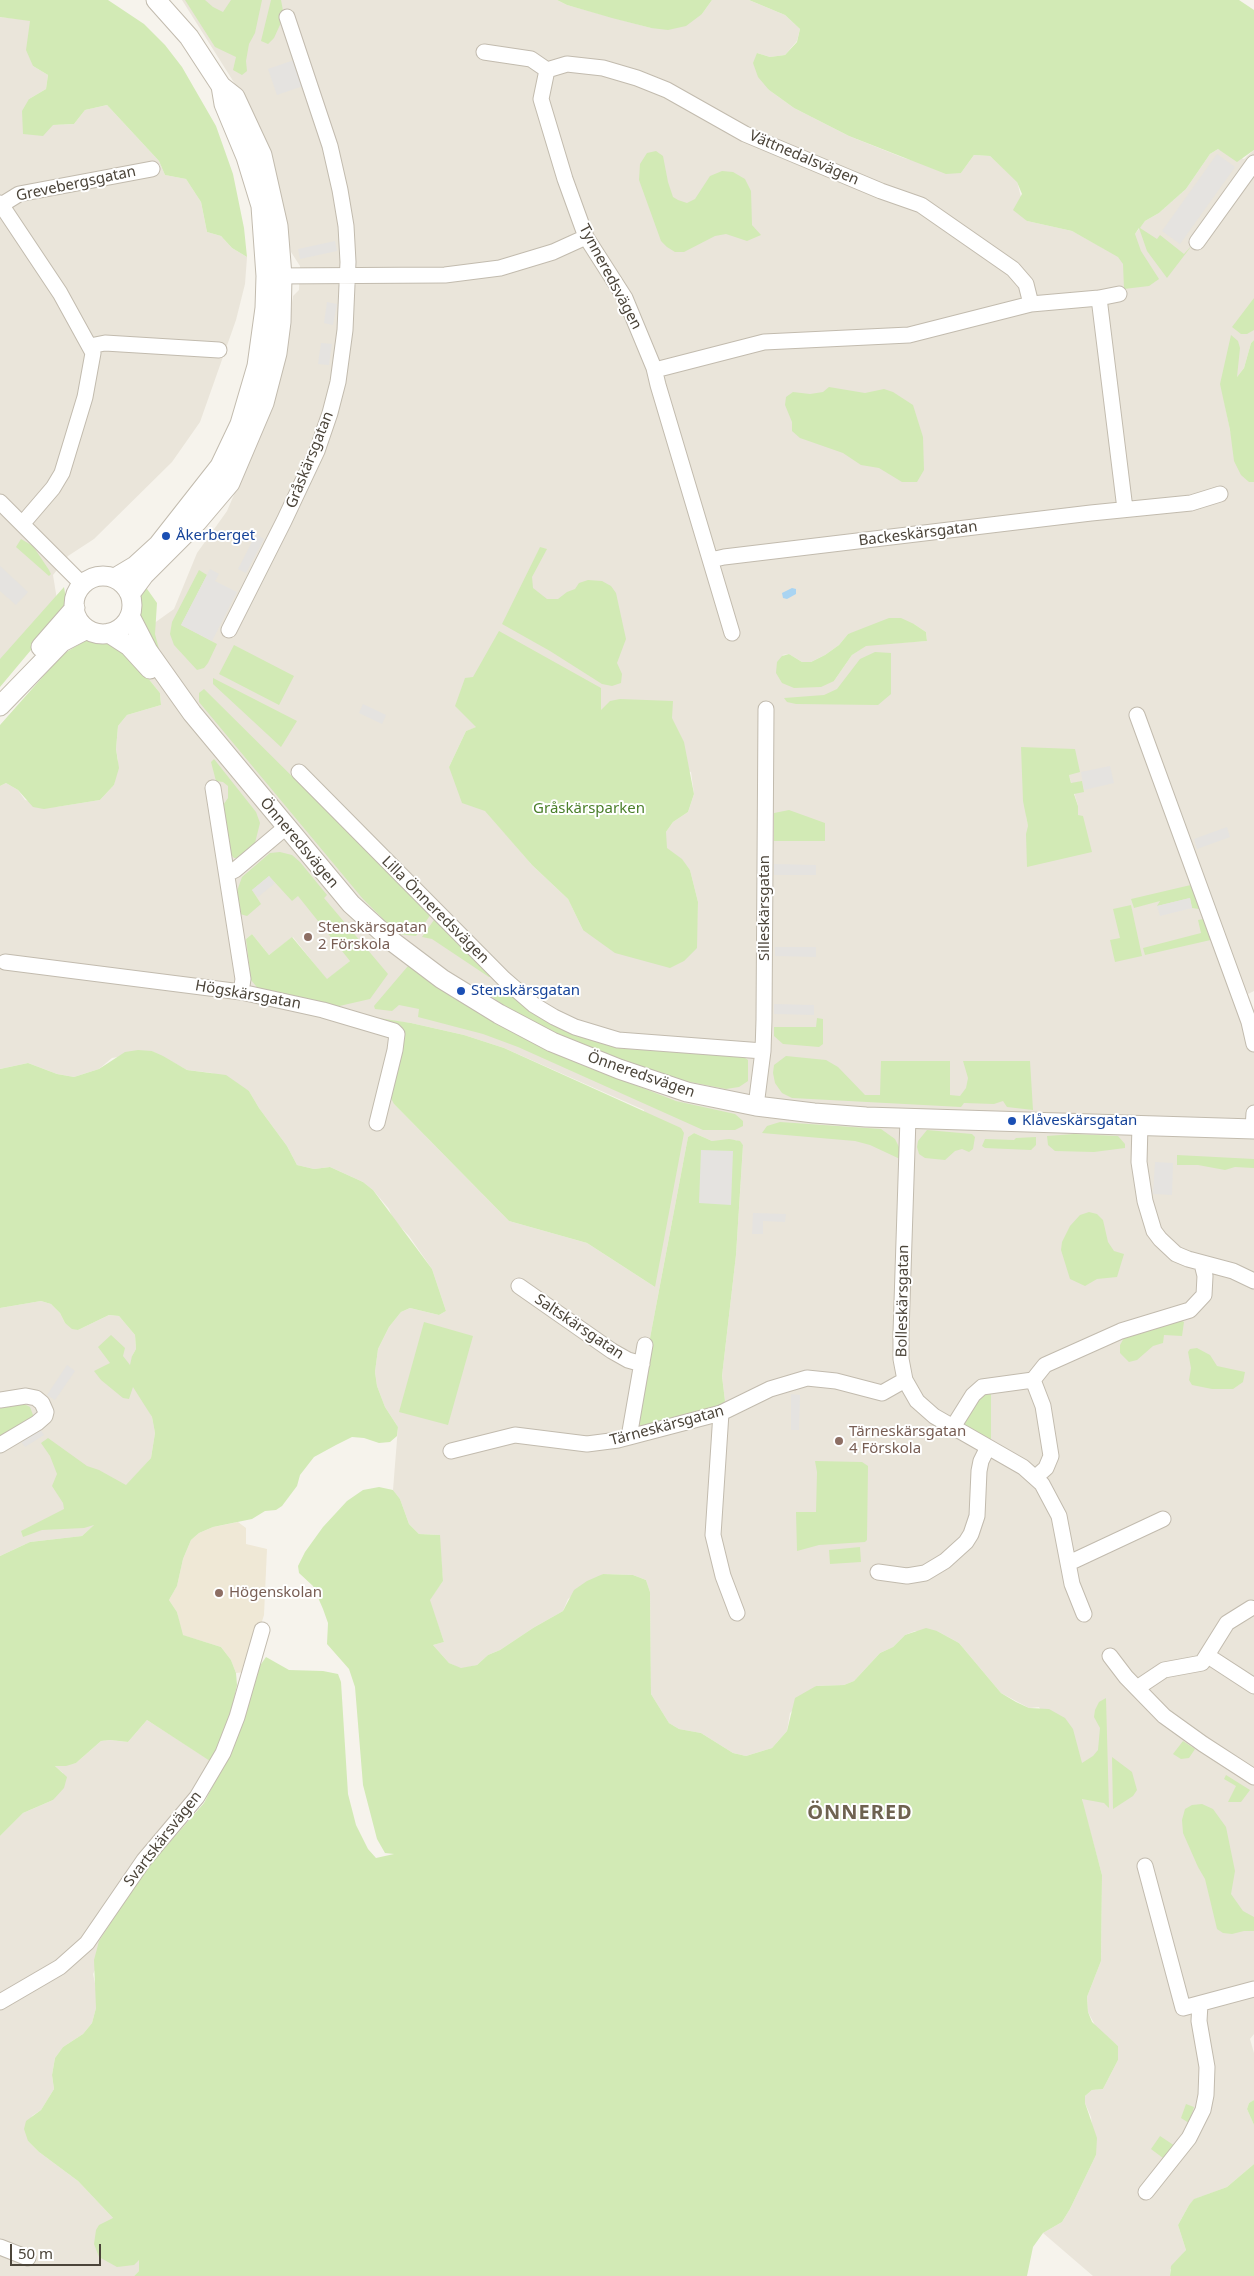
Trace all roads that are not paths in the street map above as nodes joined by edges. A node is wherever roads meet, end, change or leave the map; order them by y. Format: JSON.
{"nodes":[{"id":1,"x":156,"y":0,"type":"edge"},
{"id":2,"x":287,"y":17,"type":"dead end"},
{"id":3,"x":484,"y":52,"type":"dead end"},
{"id":4,"x":547,"y":70,"type":"junction"},
{"id":5,"x":1254,"y":163,"type":"edge"},
{"id":6,"x":152,"y":168,"type":"dead end"},
{"id":7,"x":2,"y":204,"type":"edge"},
{"id":8,"x":586,"y":237,"type":"junction"},
{"id":9,"x":1197,"y":242,"type":"dead end"},
{"id":10,"x":274,"y":276,"type":"junction"},
{"id":11,"x":348,"y":277,"type":"junction"},
{"id":12,"x":1119,"y":294,"type":"dead end"},
{"id":13,"x":1099,"y":298,"type":"junction"},
{"id":14,"x":1031,"y":304,"type":"junction"},
{"id":15,"x":90,"y":346,"type":"junction"},
{"id":16,"x":219,"y":350,"type":"dead end"},
{"id":17,"x":655,"y":370,"type":"junction"},
{"id":18,"x":1220,"y":494,"type":"dead end"},
{"id":19,"x":0,"y":502,"type":"edge"},
{"id":20,"x":1125,"y":509,"type":"junction"},
{"id":21,"x":23,"y":523,"type":"junction"},
{"id":22,"x":711,"y":560,"type":"junction"},
{"id":23,"x":115,"y":578,"type":"junction"},
{"id":24,"x":82,"y":584,"type":"junction"},
{"id":25,"x":130,"y":594,"type":"junction"},
{"id":26,"x":74,"y":608,"type":"junction"},
{"id":27,"x":130,"y":616,"type":"junction"},
{"id":28,"x":87,"y":629,"type":"junction"},
{"id":29,"x":229,"y":630,"type":"dead end"},
{"id":30,"x":108,"y":633,"type":"junction"},
{"id":31,"x":732,"y":633,"type":"dead end"},
{"id":32,"x":0,"y":695,"type":"edge"},
{"id":33,"x":0,"y":706,"type":"edge"},
{"id":34,"x":766,"y":709,"type":"dead end"},
{"id":35,"x":192,"y":713,"type":"junction"},
{"id":36,"x":1137,"y":715,"type":"dead end"},
{"id":37,"x":298,"y":772,"type":"dead end"},
{"id":38,"x":213,"y":788,"type":"dead end"},
{"id":39,"x":286,"y":827,"type":"junction"},
{"id":40,"x":227,"y":874,"type":"junction"},
{"id":41,"x":5,"y":962,"type":"dead end"},
{"id":42,"x":241,"y":992,"type":"junction"},
{"id":43,"x":1254,"y":1044,"type":"edge"},
{"id":44,"x":763,"y":1051,"type":"junction"},
{"id":45,"x":756,"y":1106,"type":"junction"},
{"id":46,"x":908,"y":1118,"type":"junction"},
{"id":47,"x":377,"y":1123,"type":"dead end"},
{"id":48,"x":1254,"y":1124,"type":"edge"},
{"id":49,"x":1140,"y":1125,"type":"junction"},
{"id":50,"x":1202,"y":1264,"type":"junction"},
{"id":51,"x":1254,"y":1281,"type":"edge"},
{"id":52,"x":519,"y":1286,"type":"dead end"},
{"id":53,"x":646,"y":1345,"type":"dead end"},
{"id":54,"x":642,"y":1364,"type":"junction"},
{"id":55,"x":905,"y":1380,"type":"junction"},
{"id":56,"x":1034,"y":1380,"type":"junction"},
{"id":57,"x":0,"y":1400,"type":"edge"},
{"id":58,"x":721,"y":1413,"type":"junction"},
{"id":59,"x":953,"y":1427,"type":"junction"},
{"id":60,"x":629,"y":1437,"type":"junction"},
{"id":61,"x":0,"y":1445,"type":"edge"},
{"id":62,"x":988,"y":1447,"type":"junction"},
{"id":63,"x":451,"y":1451,"type":"dead end"},
{"id":64,"x":1036,"y":1477,"type":"junction"},
{"id":65,"x":1163,"y":1520,"type":"dead end"},
{"id":66,"x":1069,"y":1563,"type":"junction"},
{"id":67,"x":878,"y":1572,"type":"dead end"},
{"id":68,"x":1251,"y":1608,"type":"dead end"},
{"id":69,"x":737,"y":1613,"type":"dead end"},
{"id":70,"x":1084,"y":1614,"type":"dead end"},
{"id":71,"x":262,"y":1630,"type":"dead end"},
{"id":72,"x":1110,"y":1656,"type":"dead end"},
{"id":73,"x":1208,"y":1656,"type":"junction"},
{"id":74,"x":1254,"y":1686,"type":"edge"},
{"id":75,"x":1136,"y":1688,"type":"junction"},
{"id":76,"x":1254,"y":1777,"type":"edge"},
{"id":77,"x":1145,"y":1866,"type":"dead end"},
{"id":78,"x":1254,"y":1989,"type":"edge"},
{"id":79,"x":0,"y":2002,"type":"edge"},
{"id":80,"x":1200,"y":2004,"type":"junction"},
{"id":81,"x":1146,"y":2192,"type":"dead end"},
{"id":82,"x":0,"y":2247,"type":"edge"},
{"id":83,"x":28,"y":2258,"type":"dead end"}],
"edges":[{"from":1,"to":10,"type":"street"},
{"from":2,"to":11,"type":"street","name":"Gråskärsgatan"},
{"from":3,"to":4,"type":"street"},
{"from":4,"to":8,"type":"street","name":"Tynneredsvägen"},
{"from":4,"to":14,"type":"street","name":"Vättnedalsvägen"},
{"from":5,"to":9,"type":"street"},
{"from":6,"to":7,"type":"street","name":"Grevebergsgatan"},
{"from":7,"to":15,"type":"street","name":"Grevebergsgatan"},
{"from":8,"to":11,"type":"street"},
{"from":8,"to":17,"type":"street","name":"Tynneredsvägen"},
{"from":10,"to":11,"type":"street"},
{"from":10,"to":23,"type":"street"},
{"from":10,"to":25,"type":"street"},
{"from":11,"to":29,"type":"street","name":"Gråskärsgatan"},
{"from":12,"to":13,"type":"street"},
{"from":13,"to":14,"type":"street"},
{"from":13,"to":20,"type":"street"},
{"from":14,"to":17,"type":"street"},
{"from":15,"to":16,"type":"street"},
{"from":15,"to":21,"type":"street","name":"Grevebergsgatan"},
{"from":17,"to":22,"type":"street","name":"Tynneredsvägen"},
{"from":18,"to":20,"type":"street","name":"Backeskärsgatan"},
{"from":19,"to":21,"type":"street"},
{"from":20,"to":22,"type":"street","name":"Backeskärsgatan"},
{"from":21,"to":24,"type":"street"},
{"from":22,"to":31,"type":"street","name":"Tynneredsvägen"},
{"from":23,"to":24,"type":"street"},
{"from":23,"to":25,"type":"street"},
{"from":24,"to":26,"type":"street"},
{"from":25,"to":27,"type":"street"},
{"from":26,"to":28,"type":"street"},
{"from":26,"to":32,"type":"street"},
{"from":27,"to":30,"type":"street"},
{"from":27,"to":35,"type":"street","name":"Önneredsvägen"},
{"from":28,"to":30,"type":"street"},
{"from":28,"to":33,"type":"street"},
{"from":30,"to":35,"type":"street","name":"Önneredsvägen"},
{"from":34,"to":44,"type":"street","name":"Silleskärsgatan"},
{"from":35,"to":39,"type":"street","name":"Önneredsvägen"},
{"from":36,"to":43,"type":"street"},
{"from":37,"to":44,"type":"street","name":"Lilla Önneredsvägen"},
{"from":38,"to":40,"type":"street"},
{"from":39,"to":40,"type":"street"},
{"from":39,"to":45,"type":"street","name":"Önneredsvägen"},
{"from":40,"to":42,"type":"street"},
{"from":41,"to":42,"type":"street","name":"Högskärsgatan"},
{"from":42,"to":47,"type":"street","name":"Högskärsgatan"},
{"from":44,"to":45,"type":"street","name":"Silleskärsgatan"},
{"from":45,"to":46,"type":"street","name":"Önneredsvägen"},
{"from":46,"to":49,"type":"street","name":"Önneredsvägen"},
{"from":46,"to":55,"type":"street","name":"Bolleskärsgatan"},
{"from":48,"to":49,"type":"street","name":"Önneredsvägen"},
{"from":49,"to":50,"type":"street"},
{"from":50,"to":51,"type":"street"},
{"from":50,"to":56,"type":"street"},
{"from":52,"to":54,"type":"street","name":"Saltskärsgatan"},
{"from":53,"to":54,"type":"street"},
{"from":54,"to":60,"type":"street"},
{"from":55,"to":58,"type":"street","name":"Tärneskärsgatan"},
{"from":55,"to":59,"type":"street","name":"Bolleskärsgatan"},
{"from":56,"to":59,"type":"street"},
{"from":56,"to":64,"type":"street"},
{"from":57,"to":61,"type":"street"},
{"from":58,"to":60,"type":"street","name":"Tärneskärsgatan"},
{"from":58,"to":69,"type":"street"},
{"from":59,"to":62,"type":"street","name":"Bolleskärsgatan"},
{"from":60,"to":63,"type":"street","name":"Tärneskärsgatan"},
{"from":62,"to":64,"type":"street","name":"Bolleskärsgatan"},
{"from":62,"to":67,"type":"street"},
{"from":64,"to":66,"type":"street","name":"Bolleskärsgatan"},
{"from":65,"to":66,"type":"street"},
{"from":66,"to":70,"type":"street","name":"Bolleskärsgatan"},
{"from":68,"to":73,"type":"street"},
{"from":71,"to":79,"type":"street","name":"Svartskärsvägen"},
{"from":72,"to":75,"type":"street"},
{"from":73,"to":74,"type":"street"},
{"from":73,"to":75,"type":"street"},
{"from":75,"to":76,"type":"street"},
{"from":77,"to":80,"type":"street"},
{"from":78,"to":80,"type":"street"},
{"from":80,"to":81,"type":"street"},
{"from":82,"to":83,"type":"street"}]}
